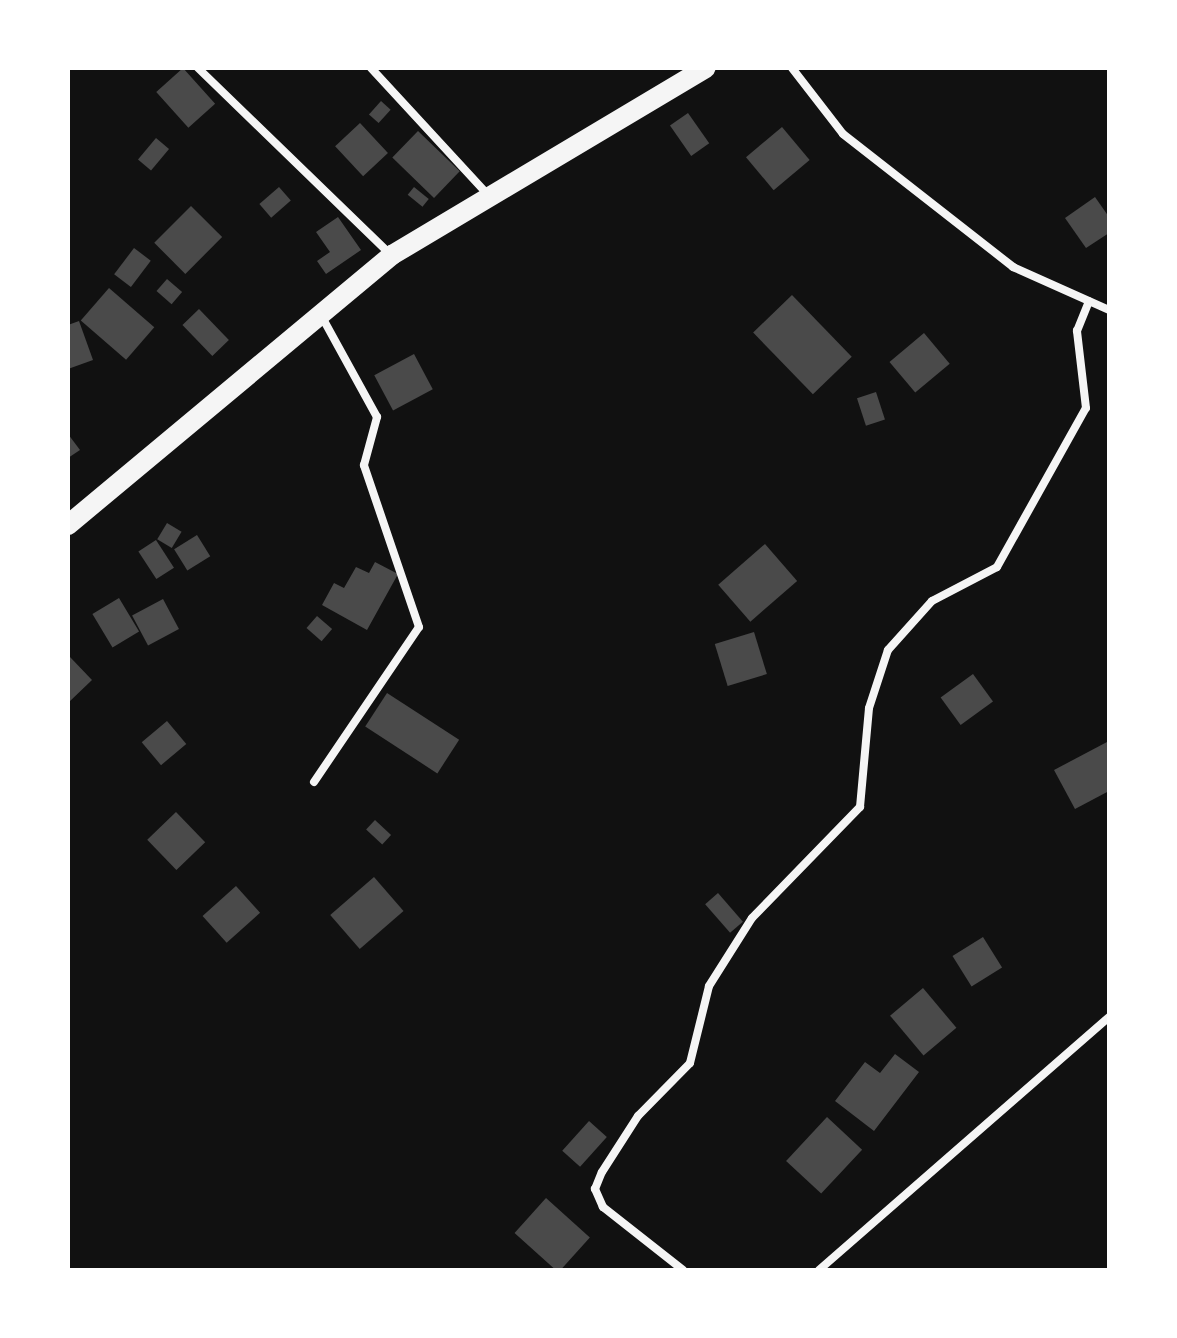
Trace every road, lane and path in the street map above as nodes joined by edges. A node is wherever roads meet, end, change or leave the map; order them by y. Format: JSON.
{"nodes":[{"id":1,"x":371,"y":68,"type":"edge"},
{"id":2,"x":706,"y":68,"type":"edge"},
{"id":3,"x":792,"y":68,"type":"edge"},
{"id":4,"x":204,"y":70,"type":"edge"},
{"id":5,"x":490,"y":197,"type":"junction"},
{"id":6,"x":392,"y":255,"type":"junction"},
{"id":7,"x":1089,"y":301,"type":"junction"},
{"id":8,"x":1109,"y":310,"type":"edge"},
{"id":9,"x":321,"y":314,"type":"junction"},
{"id":10,"x":68,"y":525,"type":"edge"},
{"id":11,"x":314,"y":782,"type":"dead end"},
{"id":12,"x":1109,"y":1017,"type":"edge"},
{"id":13,"x":683,"y":1270,"type":"edge"},
{"id":14,"x":819,"y":1270,"type":"edge"}],
"edges":[{"from":1,"to":5,"type":"street"},
{"from":2,"to":5,"type":"main road"},
{"from":3,"to":7,"type":"street"},
{"from":4,"to":6,"type":"street"},
{"from":5,"to":6,"type":"main road"},
{"from":6,"to":9,"type":"main road"},
{"from":7,"to":8,"type":"street"},
{"from":7,"to":13,"type":"street"},
{"from":9,"to":10,"type":"main road"},
{"from":9,"to":11,"type":"street"},
{"from":12,"to":14,"type":"street"}]}
